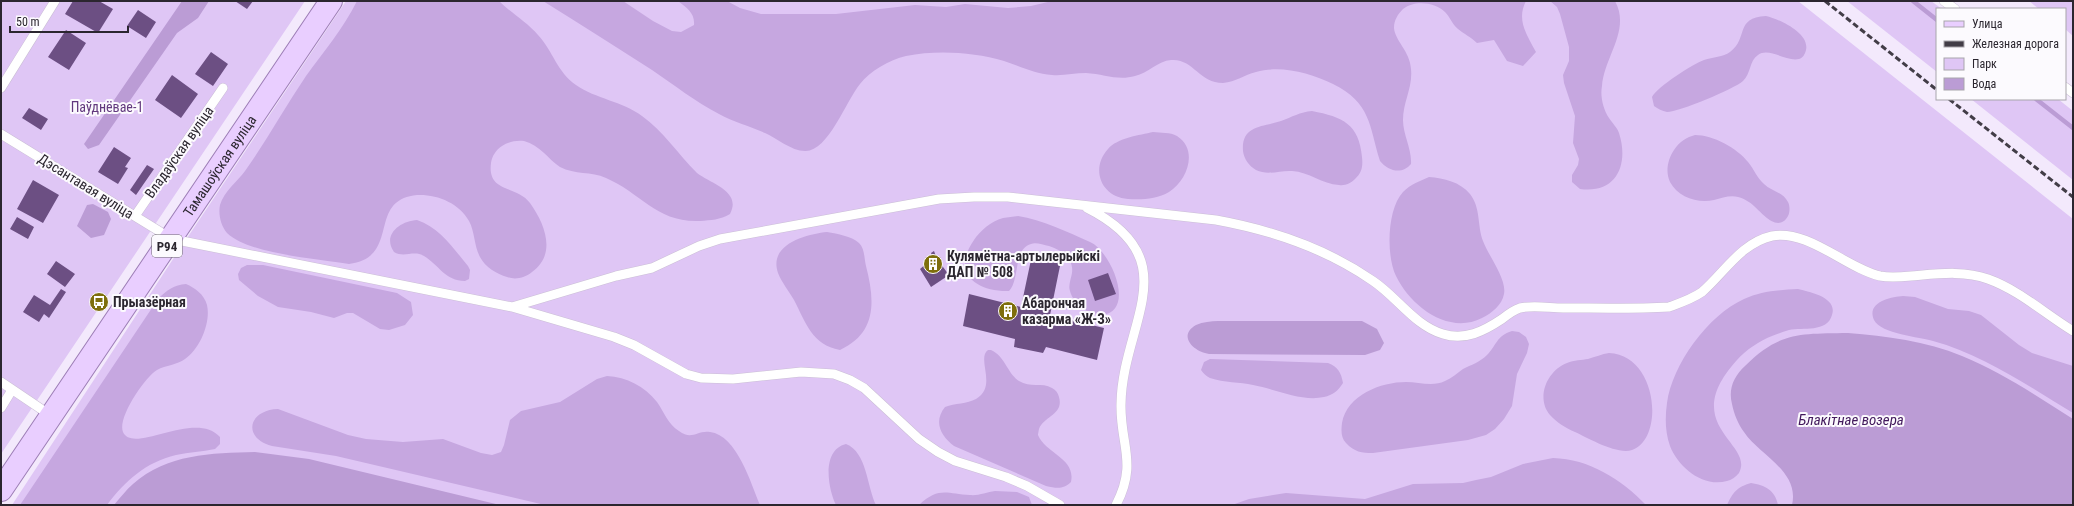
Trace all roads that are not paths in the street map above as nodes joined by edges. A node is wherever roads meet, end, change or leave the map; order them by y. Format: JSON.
{"nodes":[{"id":1,"x":55,"y":1,"type":"edge"},
{"id":2,"x":331,"y":1,"type":"edge"},
{"id":3,"x":1944,"y":1,"type":"edge"},
{"id":4,"x":1954,"y":8,"type":"edge"},
{"id":5,"x":1,"y":88,"type":"edge"},
{"id":6,"x":223,"y":88,"type":"dead end"},
{"id":7,"x":1,"y":134,"type":"edge"},
{"id":8,"x":1082,"y":205,"type":"junction"},
{"id":9,"x":135,"y":216,"type":"junction"},
{"id":10,"x":172,"y":239,"type":"junction"},
{"id":11,"x":512,"y":307,"type":"junction"},
{"id":12,"x":2073,"y":331,"type":"edge"},
{"id":13,"x":1,"y":382,"type":"edge"},
{"id":14,"x":12,"y":390,"type":"junction"},
{"id":15,"x":1,"y":408,"type":"edge"},
{"id":16,"x":50,"y":415,"type":"junction"},
{"id":17,"x":1,"y":490,"type":"edge"},
{"id":18,"x":1060,"y":505,"type":"edge"},
{"id":19,"x":1116,"y":505,"type":"edge"}],
"edges":[{"from":1,"to":5,"type":"lane"},
{"from":2,"to":10,"type":"main road","name":"Тамашоўская вуліца","number":"Р94"},
{"from":3,"to":4,"type":"lane"},
{"from":6,"to":9,"type":"lane","name":"Владаўская вуліца"},
{"from":7,"to":9,"type":"lane","name":"Дэсантавая вуліца"},
{"from":8,"to":11,"type":"lane"},
{"from":8,"to":12,"type":"lane"},
{"from":8,"to":19,"type":"lane"},
{"from":9,"to":10,"type":"lane","name":"Дэсантавая вуліца"},
{"from":10,"to":11,"type":"lane"},
{"from":10,"to":16,"type":"main road","name":"Тамашоўская вуліца","number":"Р94"},
{"from":11,"to":18,"type":"lane"},
{"from":13,"to":14,"type":"lane"},
{"from":14,"to":15,"type":"lane"},
{"from":14,"to":16,"type":"lane"},
{"from":16,"to":17,"type":"main road","name":"Тамашоўская вуліца","number":"Р94"}]}
